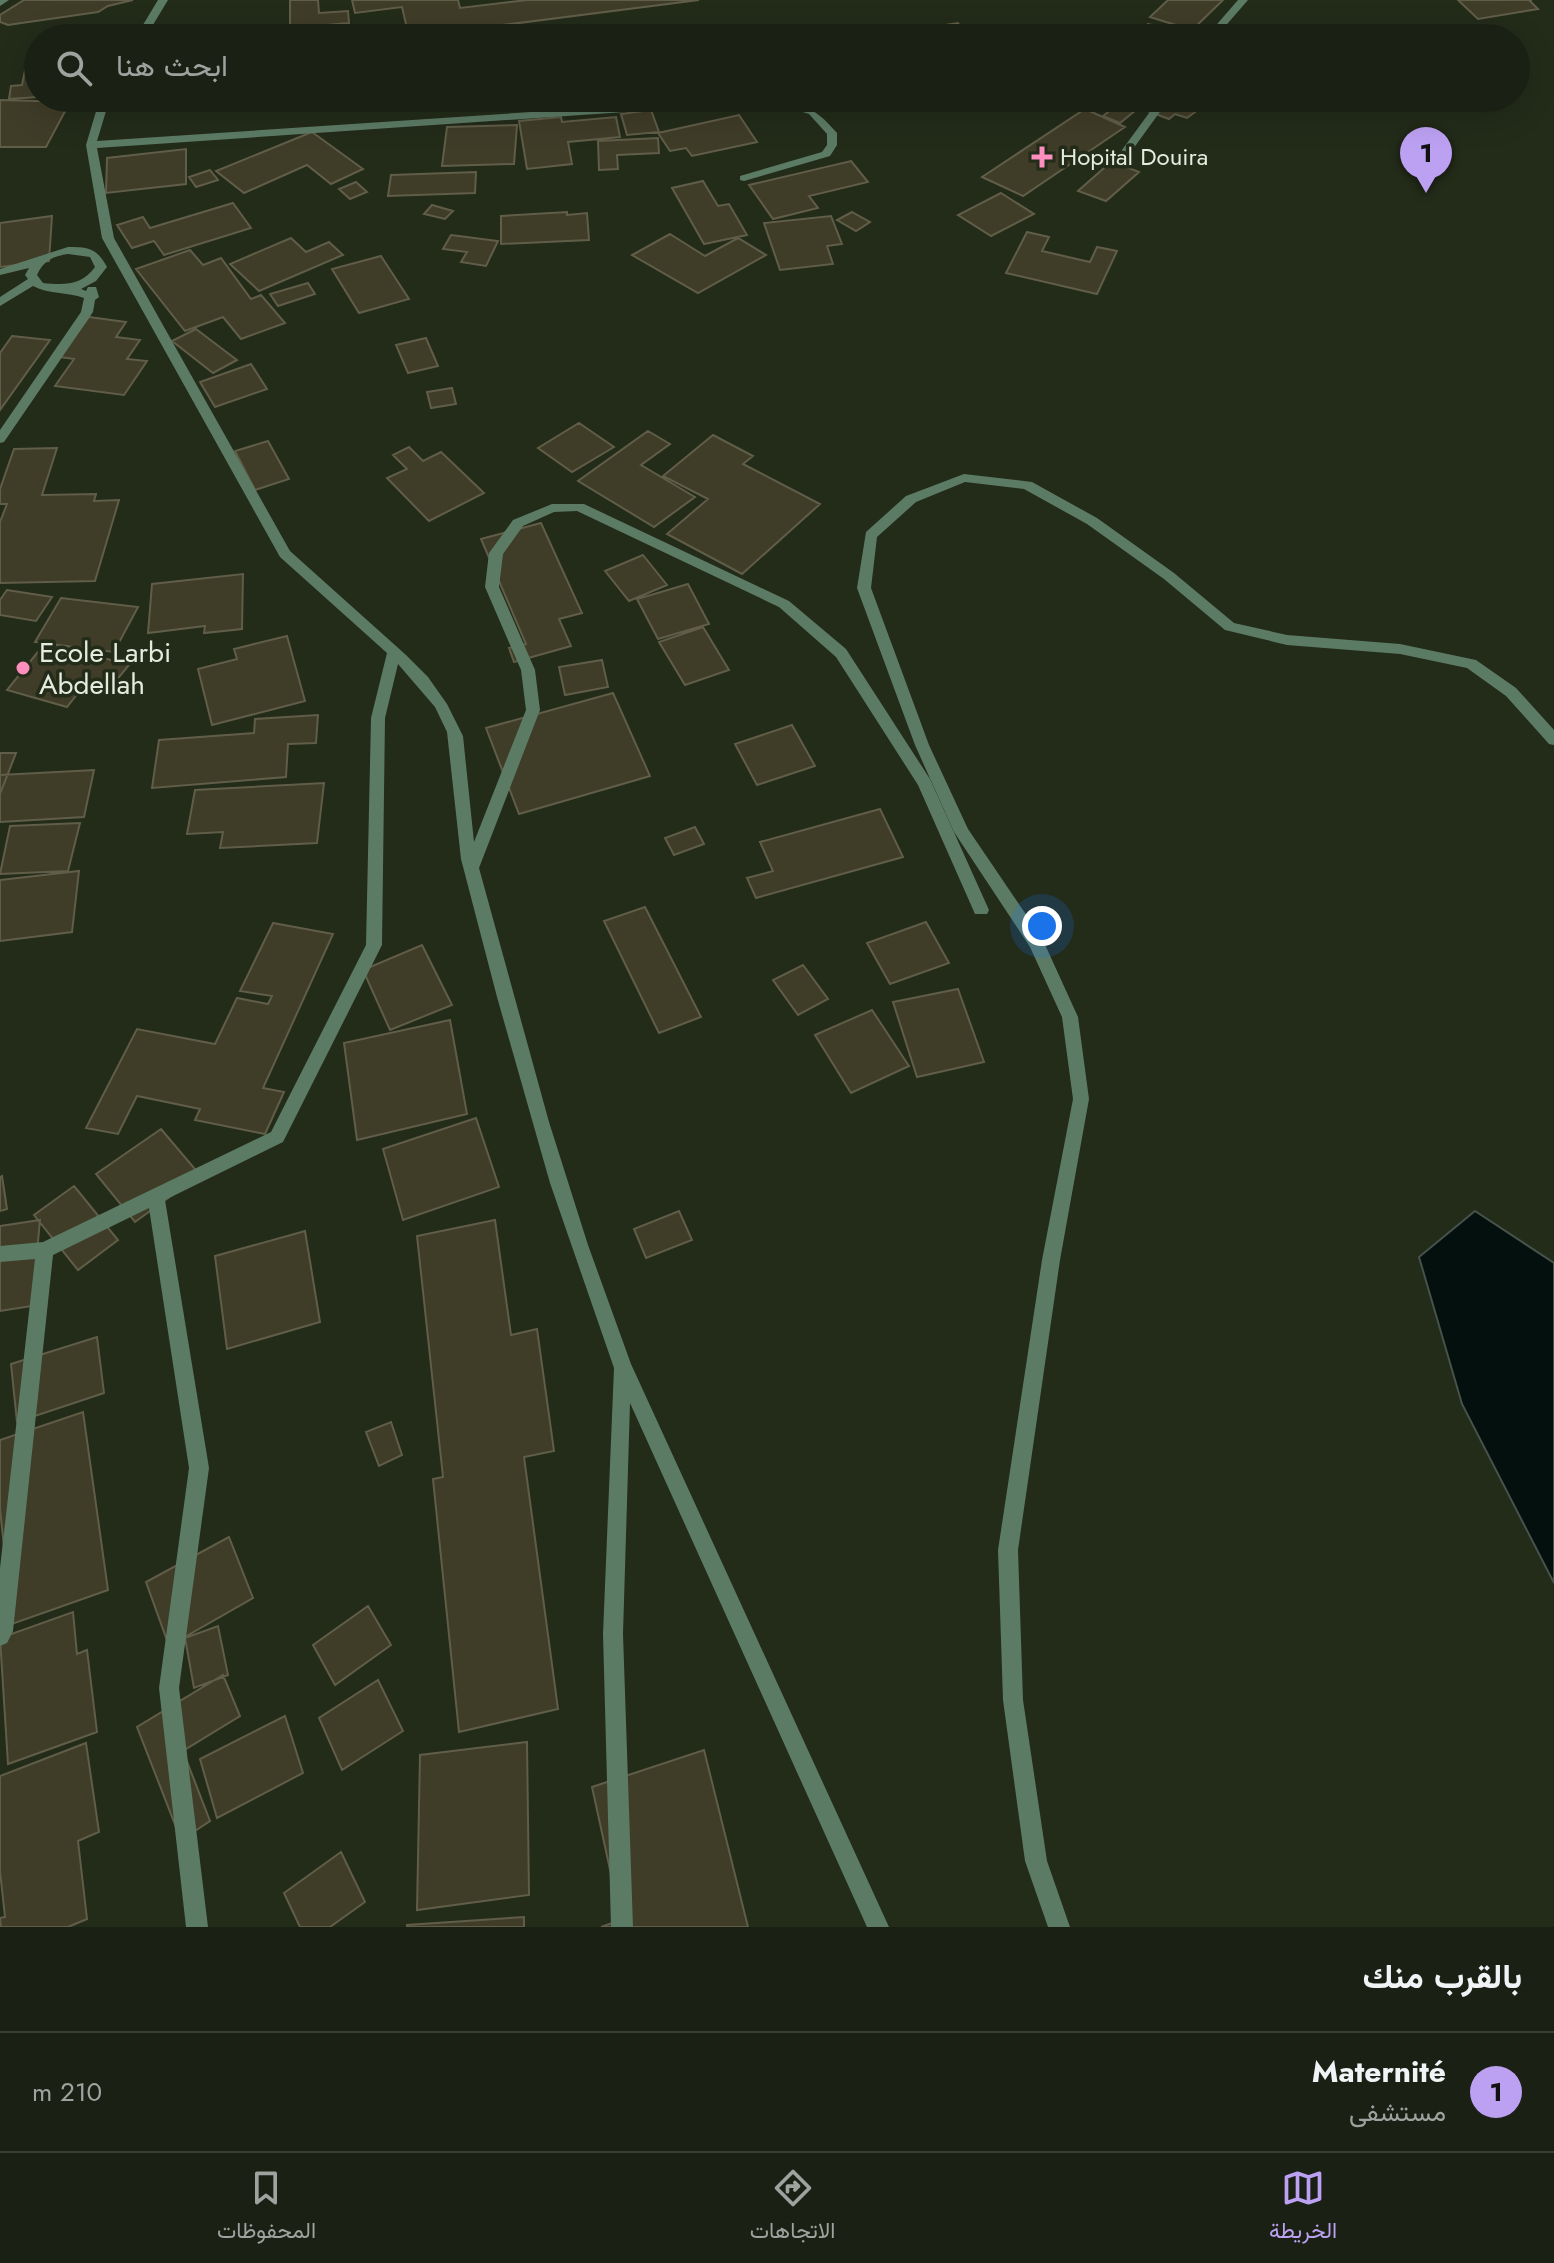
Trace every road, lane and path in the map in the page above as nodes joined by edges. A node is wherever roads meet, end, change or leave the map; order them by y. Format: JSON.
{"nodes":[{"id":1,"x":163,"y":0,"type":"edge"},
{"id":2,"x":1243,"y":0,"type":"edge"},
{"id":3,"x":148,"y":24,"type":"edge"},
{"id":4,"x":1222,"y":24,"type":"edge"},
{"id":5,"x":101,"y":112,"type":"edge"},
{"id":6,"x":580,"y":112,"type":"edge"},
{"id":7,"x":813,"y":112,"type":"edge"},
{"id":8,"x":1155,"y":112,"type":"edge"},
{"id":9,"x":91,"y":145,"type":"junction"},
{"id":10,"x":1116,"y":165,"type":"dead end"},
{"id":11,"x":744,"y":178,"type":"dead end"},
{"id":12,"x":108,"y":238,"type":"junction"},
{"id":13,"x":87,"y":252,"type":"junction"},
{"id":14,"x":38,"y":262,"type":"junction"},
{"id":15,"x":0,"y":272,"type":"edge"},
{"id":16,"x":128,"y":274,"type":"junction"},
{"id":17,"x":94,"y":277,"type":"junction"},
{"id":18,"x":33,"y":281,"type":"junction"},
{"id":19,"x":70,"y":289,"type":"junction"},
{"id":20,"x":93,"y":297,"type":"junction"},
{"id":21,"x":0,"y":302,"type":"edge"},
{"id":22,"x":0,"y":439,"type":"edge"},
{"id":23,"x":394,"y":652,"type":"junction"},
{"id":24,"x":1554,"y":740,"type":"edge"},
{"id":25,"x":471,"y":868,"type":"junction"},
{"id":26,"x":981,"y":910,"type":"dead end"},
{"id":27,"x":156,"y":1196,"type":"junction"},
{"id":28,"x":45,"y":1250,"type":"junction"},
{"id":29,"x":0,"y":1254,"type":"edge"},
{"id":30,"x":623,"y":1366,"type":"junction"},
{"id":31,"x":0,"y":1636,"type":"edge"},
{"id":32,"x":197,"y":1927,"type":"edge"},
{"id":33,"x":622,"y":1927,"type":"edge"},
{"id":34,"x":878,"y":1927,"type":"edge"},
{"id":35,"x":1059,"y":1927,"type":"edge"}],
"edges":[{"from":1,"to":3,"type":"street"},
{"from":2,"to":4,"type":"street"},
{"from":5,"to":9,"type":"street"},
{"from":6,"to":9,"type":"street"},
{"from":7,"to":11,"type":"street"},
{"from":8,"to":10,"type":"street"},
{"from":9,"to":12,"type":"street"},
{"from":12,"to":13,"type":"street"},
{"from":12,"to":16,"type":"street"},
{"from":13,"to":14,"type":"street"},
{"from":13,"to":17,"type":"street"},
{"from":14,"to":15,"type":"street"},
{"from":14,"to":18,"type":"street"},
{"from":16,"to":17,"type":"street"},
{"from":16,"to":23,"type":"street"},
{"from":17,"to":19,"type":"street"},
{"from":17,"to":20,"type":"street"},
{"from":18,"to":19,"type":"street"},
{"from":18,"to":21,"type":"street"},
{"from":19,"to":20,"type":"street"},
{"from":20,"to":22,"type":"street"},
{"from":23,"to":25,"type":"street"},
{"from":23,"to":27,"type":"street"},
{"from":24,"to":35,"type":"street"},
{"from":25,"to":26,"type":"street"},
{"from":25,"to":30,"type":"street"},
{"from":27,"to":28,"type":"street"},
{"from":27,"to":32,"type":"street"},
{"from":28,"to":29,"type":"street"},
{"from":28,"to":31,"type":"street"},
{"from":30,"to":33,"type":"street"},
{"from":30,"to":34,"type":"street"}]}
